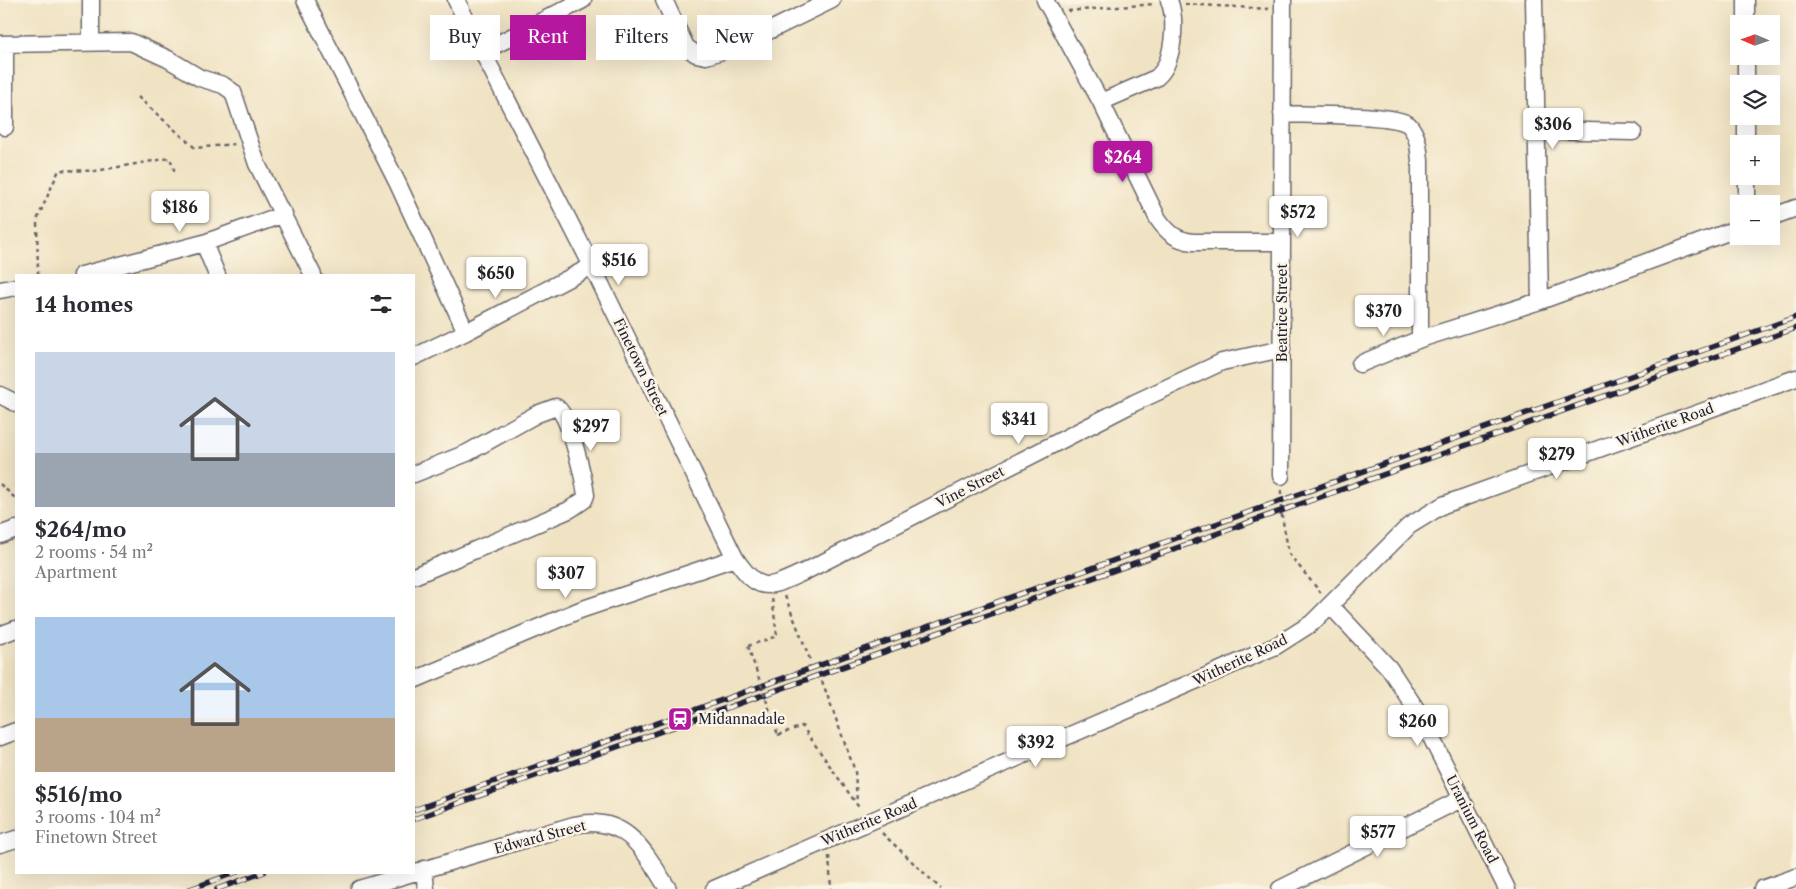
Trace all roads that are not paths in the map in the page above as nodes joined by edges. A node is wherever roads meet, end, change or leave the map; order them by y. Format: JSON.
{"nodes":[{"id":1,"x":91,"y":0,"type":"edge"},
{"id":2,"x":305,"y":0,"type":"edge"},
{"id":3,"x":456,"y":0,"type":"edge"},
{"id":4,"x":583,"y":0,"type":"edge"},
{"id":5,"x":664,"y":0,"type":"edge"},
{"id":6,"x":832,"y":0,"type":"edge"},
{"id":7,"x":1044,"y":0,"type":"edge"},
{"id":8,"x":1169,"y":0,"type":"edge"},
{"id":9,"x":1283,"y":0,"type":"edge"},
{"id":10,"x":1534,"y":0,"type":"edge"},
{"id":11,"x":1746,"y":0,"type":"edge"},
{"id":12,"x":464,"y":15,"type":"edge"},
{"id":13,"x":1746,"y":15,"type":"edge"},
{"id":14,"x":91,"y":41,"type":"junction"},
{"id":15,"x":500,"y":43,"type":"edge"},
{"id":16,"x":2,"y":45,"type":"edge"},
{"id":17,"x":486,"y":60,"type":"edge"},
{"id":18,"x":1100,"y":102,"type":"junction"},
{"id":19,"x":1282,"y":114,"type":"junction"},
{"id":20,"x":5,"y":127,"type":"dead end"},
{"id":21,"x":1536,"y":130,"type":"junction"},
{"id":22,"x":1633,"y":132,"type":"dead end"},
{"id":23,"x":1796,"y":208,"type":"edge"},
{"id":24,"x":1780,"y":213,"type":"edge"},
{"id":25,"x":284,"y":214,"type":"junction"},
{"id":26,"x":1730,"y":231,"type":"edge"},
{"id":27,"x":1282,"y":242,"type":"junction"},
{"id":28,"x":204,"y":243,"type":"junction"},
{"id":29,"x":592,"y":266,"type":"junction"},
{"id":30,"x":116,"y":271,"type":"edge"},
{"id":31,"x":90,"y":274,"type":"edge"},
{"id":32,"x":217,"y":274,"type":"edge"},
{"id":33,"x":314,"y":274,"type":"edge"},
{"id":34,"x":15,"y":288,"type":"edge"},
{"id":35,"x":0,"y":290,"type":"edge"},
{"id":36,"x":1540,"y":301,"type":"junction"},
{"id":37,"x":466,"y":332,"type":"junction"},
{"id":38,"x":1420,"y":339,"type":"junction"},
{"id":39,"x":1282,"y":350,"type":"junction"},
{"id":40,"x":415,"y":357,"type":"edge"},
{"id":41,"x":1360,"y":364,"type":"dead end"},
{"id":42,"x":1796,"y":378,"type":"edge"},
{"id":43,"x":0,"y":395,"type":"edge"},
{"id":44,"x":15,"y":403,"type":"edge"},
{"id":45,"x":415,"y":474,"type":"edge"},
{"id":46,"x":1282,"y":476,"type":"road end"},
{"id":47,"x":15,"y":529,"type":"edge"},
{"id":48,"x":0,"y":534,"type":"edge"},
{"id":49,"x":734,"y":558,"type":"junction"},
{"id":50,"x":415,"y":576,"type":"edge"},
{"id":51,"x":776,"y":585,"type":"joint"},
{"id":52,"x":1330,"y":605,"type":"junction"},
{"id":53,"x":15,"y":629,"type":"edge"},
{"id":54,"x":0,"y":635,"type":"edge"},
{"id":55,"x":415,"y":680,"type":"edge"},
{"id":56,"x":15,"y":731,"type":"edge"},
{"id":57,"x":0,"y":737,"type":"edge"},
{"id":58,"x":1461,"y":798,"type":"junction"},
{"id":59,"x":15,"y":839,"type":"edge"},
{"id":60,"x":0,"y":844,"type":"edge"},
{"id":61,"x":424,"y":870,"type":"junction"},
{"id":62,"x":415,"y":873,"type":"edge"},
{"id":63,"x":410,"y":874,"type":"edge"},
{"id":64,"x":1796,"y":877,"type":"edge"},
{"id":65,"x":359,"y":889,"type":"edge"},
{"id":66,"x":426,"y":889,"type":"edge"},
{"id":67,"x":668,"y":889,"type":"edge"},
{"id":68,"x":714,"y":889,"type":"edge"},
{"id":69,"x":1280,"y":889,"type":"edge"},
{"id":70,"x":1507,"y":889,"type":"edge"},
{"id":71,"x":1762,"y":889,"type":"edge"}],
"edges":[{"from":1,"to":14,"type":"street"},
{"from":2,"to":37,"type":"street"},
{"from":3,"to":12,"type":"street","name":"Finetown Street"},
{"from":4,"to":15,"type":"street"},
{"from":5,"to":6,"type":"street"},
{"from":7,"to":18,"type":"street"},
{"from":8,"to":18,"type":"street"},
{"from":9,"to":19,"type":"street","name":"Beatrice Street"},
{"from":10,"to":21,"type":"street"},
{"from":11,"to":13,"type":"street"},
{"from":14,"to":16,"type":"street"},
{"from":14,"to":25,"type":"street"},
{"from":16,"to":20,"type":"street"},
{"from":17,"to":29,"type":"street","name":"Finetown Street"},
{"from":18,"to":27,"type":"street"},
{"from":19,"to":27,"type":"street","name":"Beatrice Street"},
{"from":19,"to":38,"type":"street"},
{"from":21,"to":22,"type":"street"},
{"from":21,"to":36,"type":"street"},
{"from":23,"to":24,"type":"street"},
{"from":25,"to":28,"type":"street"},
{"from":25,"to":33,"type":"street"},
{"from":26,"to":36,"type":"street"},
{"from":27,"to":39,"type":"street","name":"Beatrice Street"},
{"from":28,"to":30,"type":"street"},
{"from":28,"to":32,"type":"street"},
{"from":29,"to":37,"type":"street"},
{"from":29,"to":49,"type":"street","name":"Finetown Street"},
{"from":30,"to":31,"type":"street"},
{"from":34,"to":35,"type":"street"},
{"from":36,"to":38,"type":"street"},
{"from":37,"to":40,"type":"street"},
{"from":38,"to":41,"type":"street"},
{"from":39,"to":46,"type":"street","name":"Beatrice Street"},
{"from":39,"to":51,"type":"street","name":"Vine Street"},
{"from":42,"to":52,"type":"street","name":"Witherite Road"},
{"from":43,"to":44,"type":"street"},
{"from":45,"to":50,"type":"street"},
{"from":47,"to":48,"type":"street"},
{"from":49,"to":51,"type":"street","name":"Finetown Street"},
{"from":49,"to":55,"type":"street"},
{"from":52,"to":58,"type":"street","name":"Uranium Road"},
{"from":52,"to":68,"type":"street","name":"Witherite Road"},
{"from":53,"to":54,"type":"street"},
{"from":56,"to":57,"type":"street"},
{"from":58,"to":69,"type":"street"},
{"from":58,"to":70,"type":"street","name":"Uranium Road"},
{"from":59,"to":60,"type":"street"},
{"from":61,"to":62,"type":"street","name":"Edward Street"},
{"from":61,"to":66,"type":"street"},
{"from":61,"to":67,"type":"street","name":"Edward Street"},
{"from":63,"to":65,"type":"street","name":"Edward Street"},
{"from":64,"to":71,"type":"street"}]}
